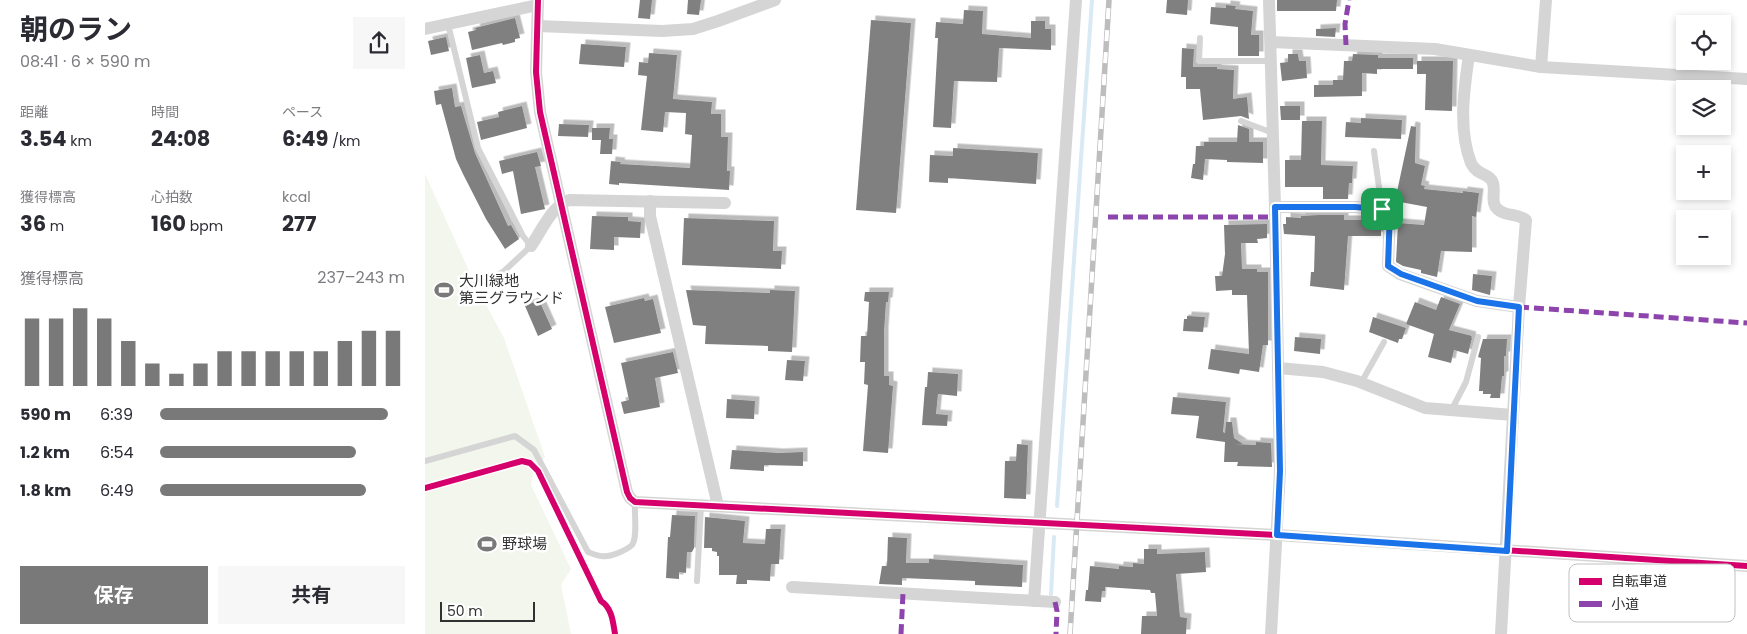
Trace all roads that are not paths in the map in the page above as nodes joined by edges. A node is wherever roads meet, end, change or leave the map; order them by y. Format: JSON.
{"nodes":[{"id":1,"x":775,"y":0,"type":"edge"},
{"id":2,"x":1076,"y":0,"type":"edge"},
{"id":3,"x":1269,"y":0,"type":"edge"},
{"id":4,"x":1546,"y":0,"type":"edge"},
{"id":5,"x":538,"y":2,"type":"edge"},
{"id":6,"x":448,"y":24,"type":"junction"},
{"id":7,"x":538,"y":26,"type":"junction"},
{"id":8,"x":425,"y":29,"type":"edge"},
{"id":9,"x":1199,"y":38,"type":"dead end"},
{"id":10,"x":1271,"y":42,"type":"junction"},
{"id":11,"x":1469,"y":55,"type":"junction"},
{"id":12,"x":1271,"y":61,"type":"junction"},
{"id":13,"x":1541,"y":67,"type":"junction"},
{"id":14,"x":1747,"y":79,"type":"edge"},
{"id":15,"x":1241,"y":121,"type":"dead end"},
{"id":16,"x":1273,"y":133,"type":"junction"},
{"id":17,"x":1374,"y":151,"type":"dead end"},
{"id":18,"x":650,"y":201,"type":"junction"},
{"id":19,"x":561,"y":203,"type":"junction"},
{"id":20,"x":725,"y":203,"type":"dead end"},
{"id":21,"x":1275,"y":207,"type":"junction"},
{"id":22,"x":1382,"y":209,"type":"junction"},
{"id":23,"x":531,"y":246,"type":"junction"},
{"id":24,"x":491,"y":278,"type":"dead end"},
{"id":25,"x":1519,"y":307,"type":"junction"},
{"id":26,"x":1478,"y":337,"type":"dead end"},
{"id":27,"x":1383,"y":342,"type":"dead end"},
{"id":28,"x":1279,"y":368,"type":"junction"},
{"id":29,"x":1361,"y":382,"type":"junction"},
{"id":30,"x":1450,"y":412,"type":"junction"},
{"id":31,"x":1513,"y":415,"type":"junction"},
{"id":32,"x":425,"y":461,"type":"edge"},
{"id":33,"x":635,"y":502,"type":"junction"},
{"id":34,"x":701,"y":506,"type":"junction"},
{"id":35,"x":718,"y":506,"type":"junction"},
{"id":36,"x":1039,"y":523,"type":"junction"},
{"id":37,"x":1277,"y":535,"type":"junction"},
{"id":38,"x":1507,"y":551,"type":"junction"},
{"id":39,"x":1715,"y":564,"type":"edge"},
{"id":40,"x":697,"y":582,"type":"dead end"},
{"id":41,"x":792,"y":587,"type":"dead end"},
{"id":42,"x":1034,"y":601,"type":"junction"},
{"id":43,"x":1055,"y":602,"type":"dead end"},
{"id":44,"x":1271,"y":634,"type":"edge"},
{"id":45,"x":1501,"y":634,"type":"edge"}],
"edges":[{"from":1,"to":7,"type":"street"},
{"from":2,"to":36,"type":"street"},
{"from":3,"to":10,"type":"street"},
{"from":4,"to":13,"type":"street"},
{"from":5,"to":6,"type":"street"},
{"from":5,"to":7,"type":"street"},
{"from":6,"to":8,"type":"street"},
{"from":6,"to":23,"type":"lane"},
{"from":7,"to":19,"type":"street"},
{"from":9,"to":12,"type":"lane"},
{"from":10,"to":11,"type":"street"},
{"from":10,"to":12,"type":"street"},
{"from":11,"to":13,"type":"street"},
{"from":11,"to":25,"type":"street"},
{"from":12,"to":16,"type":"street"},
{"from":13,"to":14,"type":"street"},
{"from":15,"to":16,"type":"lane"},
{"from":16,"to":21,"type":"street"},
{"from":17,"to":22,"type":"lane"},
{"from":18,"to":19,"type":"street"},
{"from":18,"to":20,"type":"street"},
{"from":18,"to":35,"type":"street"},
{"from":19,"to":23,"type":"street"},
{"from":19,"to":33,"type":"street"},
{"from":21,"to":22,"type":"street"},
{"from":21,"to":28,"type":"street"},
{"from":22,"to":25,"type":"street"},
{"from":23,"to":24,"type":"lane"},
{"from":25,"to":31,"type":"street"},
{"from":26,"to":30,"type":"lane"},
{"from":27,"to":29,"type":"lane"},
{"from":28,"to":29,"type":"street"},
{"from":28,"to":37,"type":"street"},
{"from":29,"to":30,"type":"street"},
{"from":30,"to":31,"type":"street"},
{"from":31,"to":38,"type":"street"},
{"from":32,"to":33,"type":"lane"},
{"from":33,"to":34,"type":"street"},
{"from":34,"to":35,"type":"street"},
{"from":34,"to":40,"type":"lane"},
{"from":35,"to":36,"type":"street"},
{"from":36,"to":37,"type":"street"},
{"from":36,"to":42,"type":"street"},
{"from":37,"to":38,"type":"street"},
{"from":37,"to":44,"type":"street"},
{"from":38,"to":39,"type":"street"},
{"from":38,"to":45,"type":"street"},
{"from":41,"to":42,"type":"street"},
{"from":42,"to":43,"type":"street"}]}
